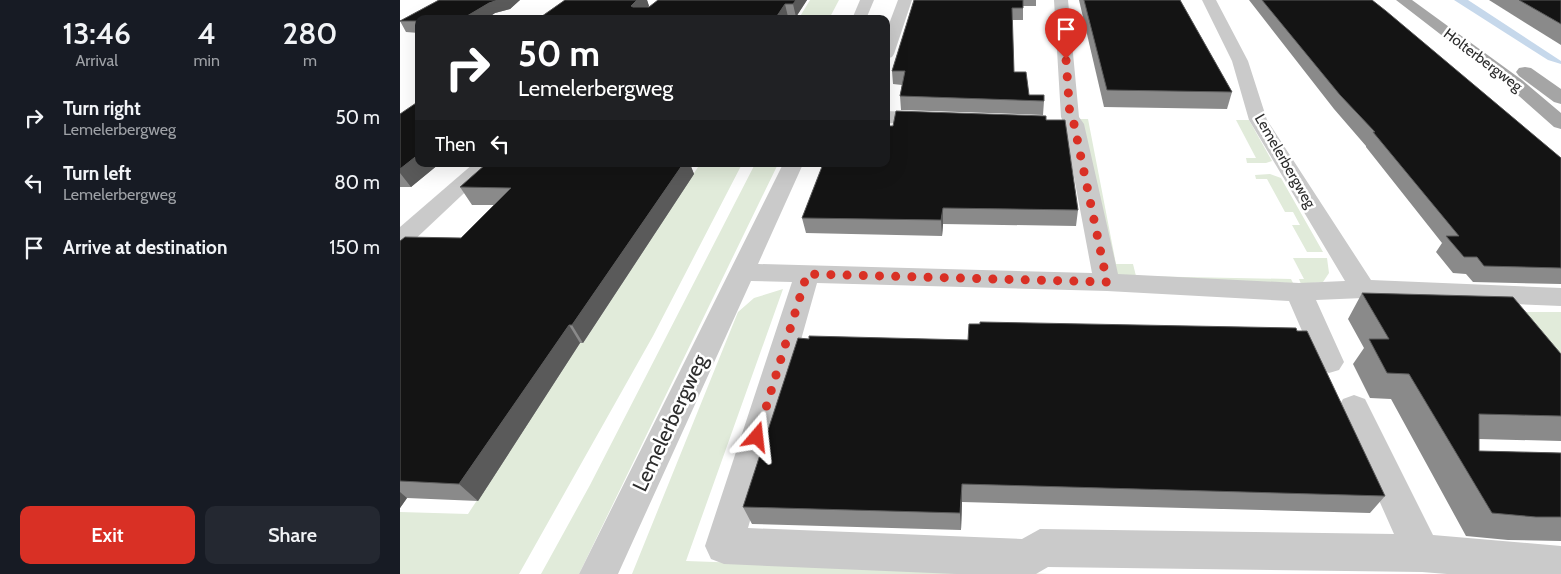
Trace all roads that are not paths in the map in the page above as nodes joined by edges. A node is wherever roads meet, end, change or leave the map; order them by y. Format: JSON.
{"nodes":[{"id":1,"x":867,"y":0,"type":"edge"},
{"id":2,"x":905,"y":0,"type":"edge"},
{"id":3,"x":1061,"y":0,"type":"edge"},
{"id":4,"x":1209,"y":0,"type":"edge"},
{"id":5,"x":1403,"y":0,"type":"edge"},
{"id":6,"x":1439,"y":9,"type":"dead end"},
{"id":7,"x":861,"y":15,"type":"edge"},
{"id":8,"x":890,"y":43,"type":"edge"},
{"id":9,"x":1561,"y":85,"type":"edge"},
{"id":10,"x":1539,"y":92,"type":"junction"},
{"id":11,"x":1561,"y":99,"type":"edge"},
{"id":12,"x":890,"y":117,"type":"edge"},
{"id":13,"x":946,"y":119,"type":"edge"},
{"id":14,"x":1054,"y":123,"type":"edge"},
{"id":15,"x":1561,"y":123,"type":"edge"},
{"id":16,"x":1074,"y":124,"type":"junction"},
{"id":17,"x":482,"y":167,"type":"edge"},
{"id":18,"x":792,"y":167,"type":"edge"},
{"id":19,"x":400,"y":240,"type":"edge"},
{"id":20,"x":741,"y":272,"type":"junction"},
{"id":21,"x":807,"y":274,"type":"junction"},
{"id":22,"x":1107,"y":282,"type":"junction"},
{"id":23,"x":1363,"y":289,"type":"junction"},
{"id":24,"x":1298,"y":292,"type":"junction"},
{"id":25,"x":1491,"y":294,"type":"junction"},
{"id":26,"x":1561,"y":297,"type":"edge"},
{"id":27,"x":1514,"y":323,"type":"edge"},
{"id":28,"x":1329,"y":362,"type":"dead end"},
{"id":29,"x":1354,"y":408,"type":"dead end"},
{"id":30,"x":1422,"y":553,"type":"junction"},
{"id":31,"x":1561,"y":565,"type":"edge"},
{"id":32,"x":598,"y":574,"type":"edge"}],
"edges":[{"from":1,"to":7,"type":"street"},
{"from":2,"to":8,"type":"street"},
{"from":3,"to":16,"type":"street"},
{"from":4,"to":23,"type":"street","name":"Lemelerbergweg"},
{"from":5,"to":10,"type":"main road","name":"Holterbergweg"},
{"from":6,"to":10,"type":"main road","name":"Holterbergweg"},
{"from":9,"to":10,"type":"main road"},
{"from":10,"to":11,"type":"main road"},
{"from":10,"to":15,"type":"main road","name":"Holterbergweg"},
{"from":12,"to":13,"type":"street"},
{"from":14,"to":16,"type":"street"},
{"from":16,"to":22,"type":"street"},
{"from":17,"to":19,"type":"street"},
{"from":18,"to":20,"type":"street","name":"Lemelerbergweg"},
{"from":20,"to":21,"type":"street"},
{"from":20,"to":32,"type":"street","name":"Lemelerbergweg"},
{"from":21,"to":22,"type":"street"},
{"from":21,"to":30,"type":"street"},
{"from":22,"to":24,"type":"street"},
{"from":23,"to":24,"type":"street"},
{"from":23,"to":25,"type":"street"},
{"from":24,"to":28,"type":"street"},
{"from":25,"to":26,"type":"street"},
{"from":25,"to":27,"type":"street"},
{"from":29,"to":30,"type":"street"},
{"from":30,"to":31,"type":"street"}]}
